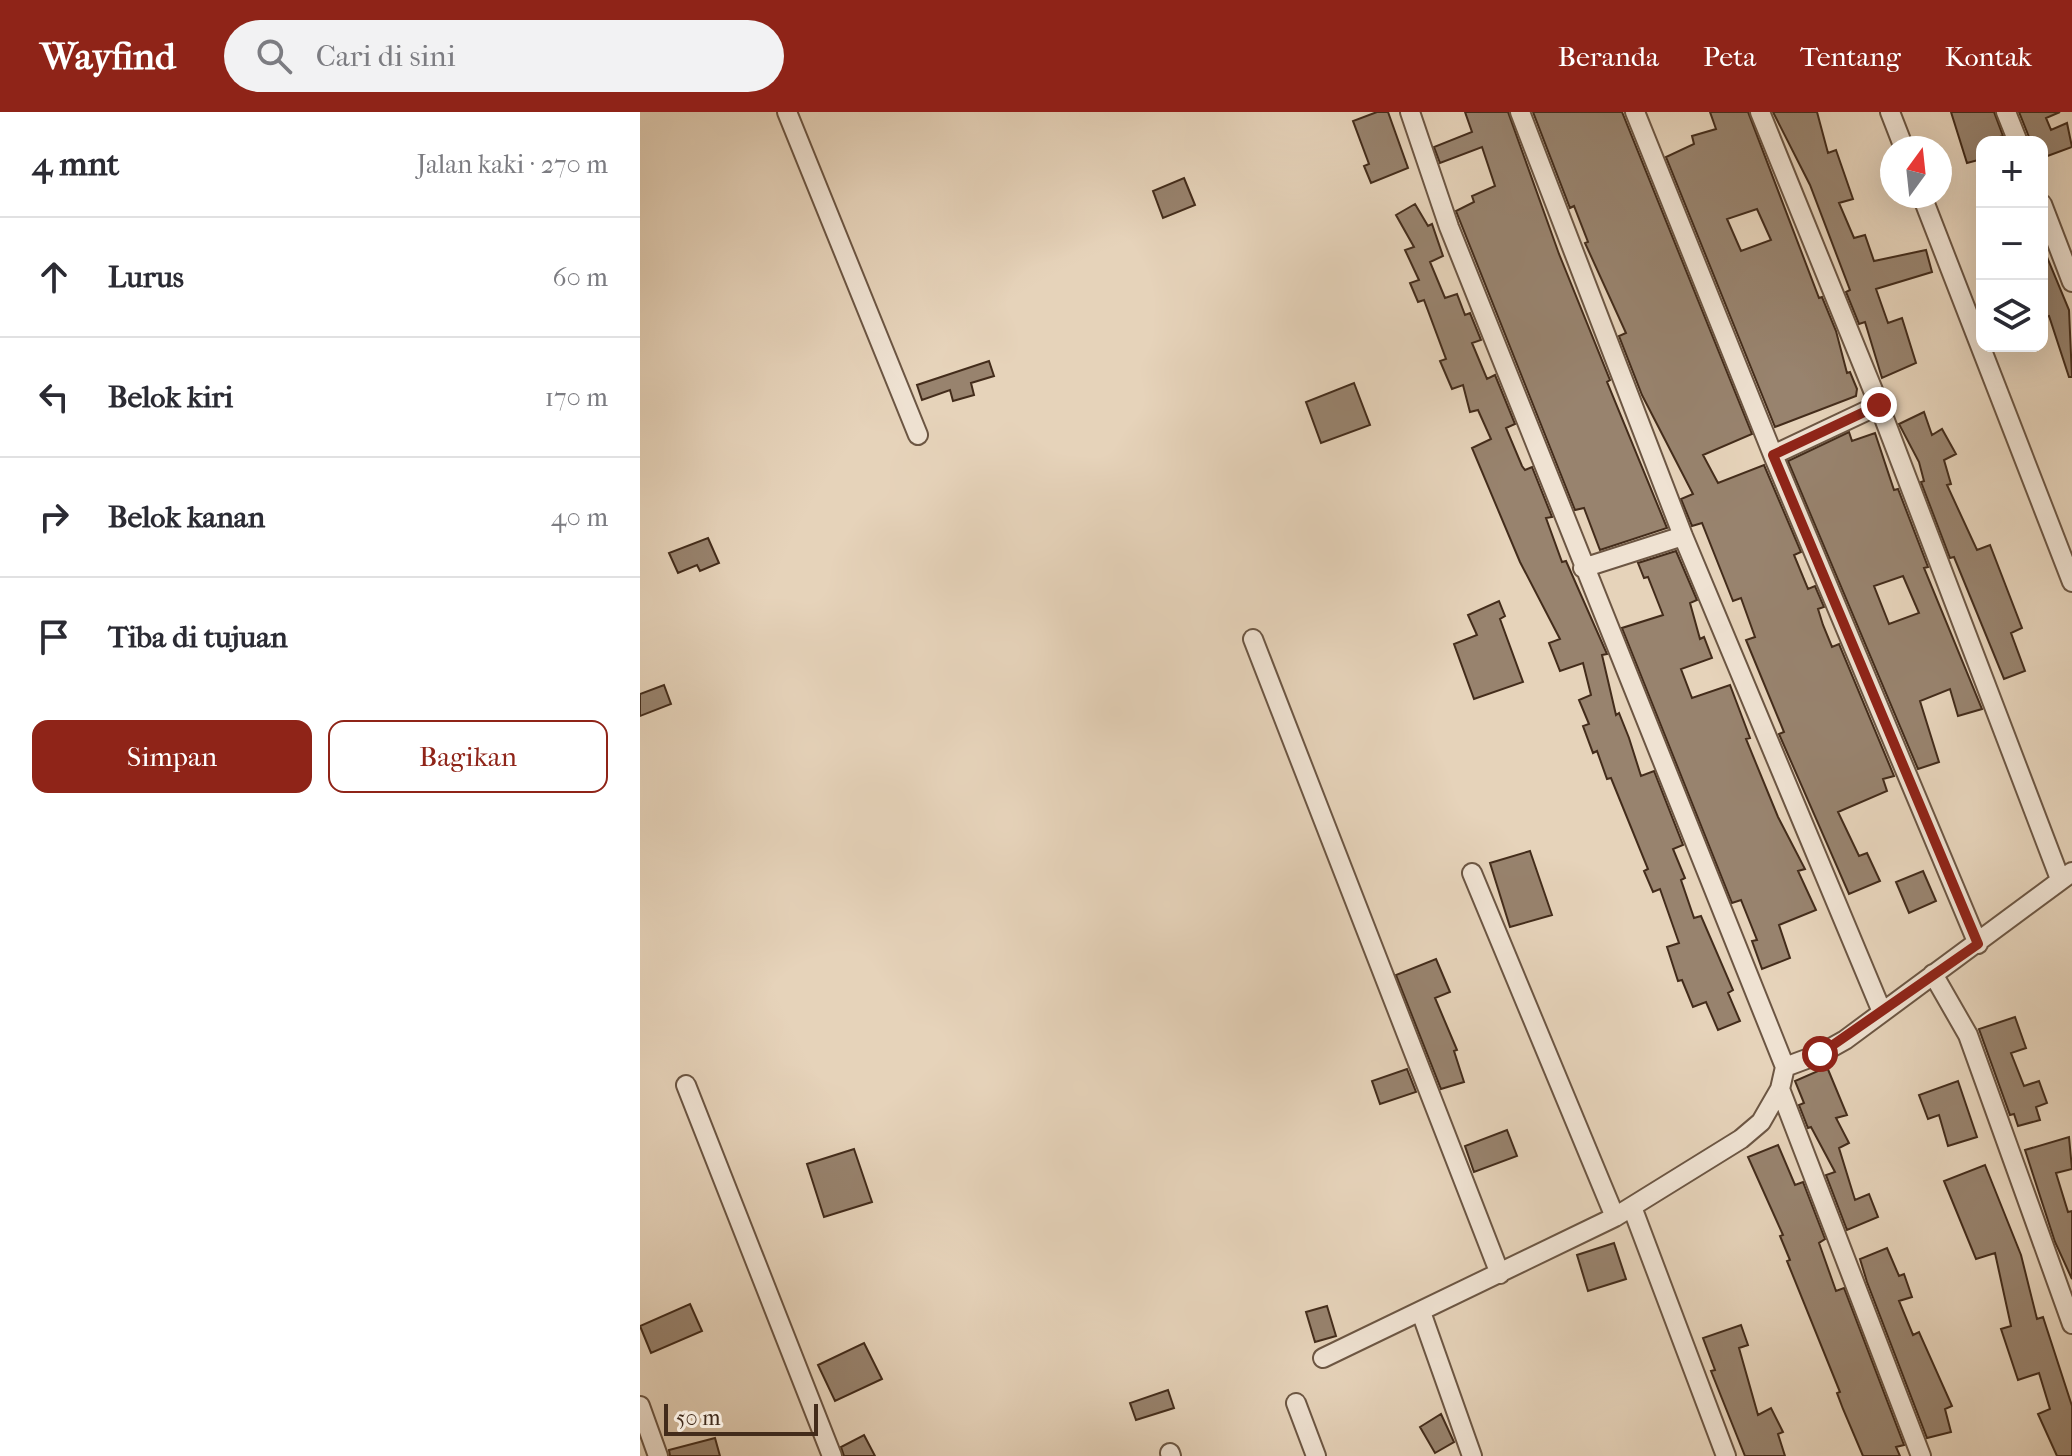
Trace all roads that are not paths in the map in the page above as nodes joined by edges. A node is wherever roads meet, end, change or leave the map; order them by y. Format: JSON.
{"nodes":[{"id":1,"x":787,"y":112,"type":"edge"},
{"id":2,"x":1410,"y":112,"type":"edge"},
{"id":3,"x":1520,"y":112,"type":"edge"},
{"id":4,"x":1635,"y":112,"type":"edge"},
{"id":5,"x":1760,"y":112,"type":"edge"},
{"id":6,"x":1890,"y":112,"type":"edge"},
{"id":7,"x":2006,"y":112,"type":"edge"},
{"id":8,"x":1899,"y":136,"type":"edge"},
{"id":9,"x":2016,"y":136,"type":"edge"},
{"id":10,"x":1927,"y":208,"type":"edge"},
{"id":11,"x":2044,"y":208,"type":"edge"},
{"id":12,"x":2072,"y":282,"type":"edge"},
{"id":13,"x":1879,"y":405,"type":"junction"},
{"id":14,"x":918,"y":435,"type":"dead end"},
{"id":15,"x":1773,"y":455,"type":"junction"},
{"id":16,"x":1683,"y":536,"type":"junction"},
{"id":17,"x":1583,"y":568,"type":"junction"},
{"id":18,"x":2072,"y":582,"type":"edge"},
{"id":19,"x":1253,"y":639,"type":"dead end"},
{"id":20,"x":1472,"y":873,"type":"dead end"},
{"id":21,"x":2066,"y":875,"type":"edge"},
{"id":22,"x":1978,"y":944,"type":"junction"},
{"id":23,"x":1933,"y":974,"type":"junction"},
{"id":24,"x":1882,"y":1012,"type":"junction"},
{"id":25,"x":1785,"y":1067,"type":"junction"},
{"id":26,"x":686,"y":1085,"type":"dead end"},
{"id":27,"x":1780,"y":1089,"type":"junction"},
{"id":28,"x":1632,"y":1207,"type":"junction"},
{"id":29,"x":1615,"y":1217,"type":"junction"},
{"id":30,"x":1500,"y":1274,"type":"junction"},
{"id":31,"x":1421,"y":1312,"type":"junction"},
{"id":32,"x":2072,"y":1324,"type":"edge"},
{"id":33,"x":1323,"y":1358,"type":"dead end"},
{"id":34,"x":1296,"y":1403,"type":"dead end"},
{"id":35,"x":640,"y":1406,"type":"edge"},
{"id":36,"x":658,"y":1456,"type":"edge"},
{"id":37,"x":832,"y":1456,"type":"edge"},
{"id":38,"x":1316,"y":1456,"type":"edge"},
{"id":39,"x":1472,"y":1456,"type":"edge"},
{"id":40,"x":1726,"y":1456,"type":"edge"},
{"id":41,"x":1921,"y":1456,"type":"edge"}],
"edges":[{"from":1,"to":14,"type":"street"},
{"from":2,"to":17,"type":"street"},
{"from":3,"to":16,"type":"street"},
{"from":4,"to":15,"type":"street"},
{"from":5,"to":13,"type":"street"},
{"from":6,"to":8,"type":"street"},
{"from":7,"to":9,"type":"street"},
{"from":10,"to":18,"type":"street"},
{"from":11,"to":12,"type":"street"},
{"from":13,"to":15,"type":"street"},
{"from":13,"to":21,"type":"street"},
{"from":15,"to":22,"type":"street"},
{"from":16,"to":17,"type":"street"},
{"from":16,"to":24,"type":"street"},
{"from":17,"to":25,"type":"street"},
{"from":19,"to":30,"type":"street"},
{"from":20,"to":29,"type":"street"},
{"from":21,"to":22,"type":"street"},
{"from":22,"to":23,"type":"street"},
{"from":23,"to":24,"type":"street"},
{"from":23,"to":32,"type":"street"},
{"from":24,"to":25,"type":"street"},
{"from":25,"to":27,"type":"street"},
{"from":26,"to":37,"type":"street"},
{"from":27,"to":28,"type":"street"},
{"from":27,"to":41,"type":"street"},
{"from":28,"to":29,"type":"street"},
{"from":28,"to":40,"type":"street"},
{"from":29,"to":30,"type":"street"},
{"from":30,"to":31,"type":"street"},
{"from":31,"to":33,"type":"street"},
{"from":31,"to":39,"type":"street"},
{"from":34,"to":38,"type":"street"},
{"from":35,"to":36,"type":"street"}]}
